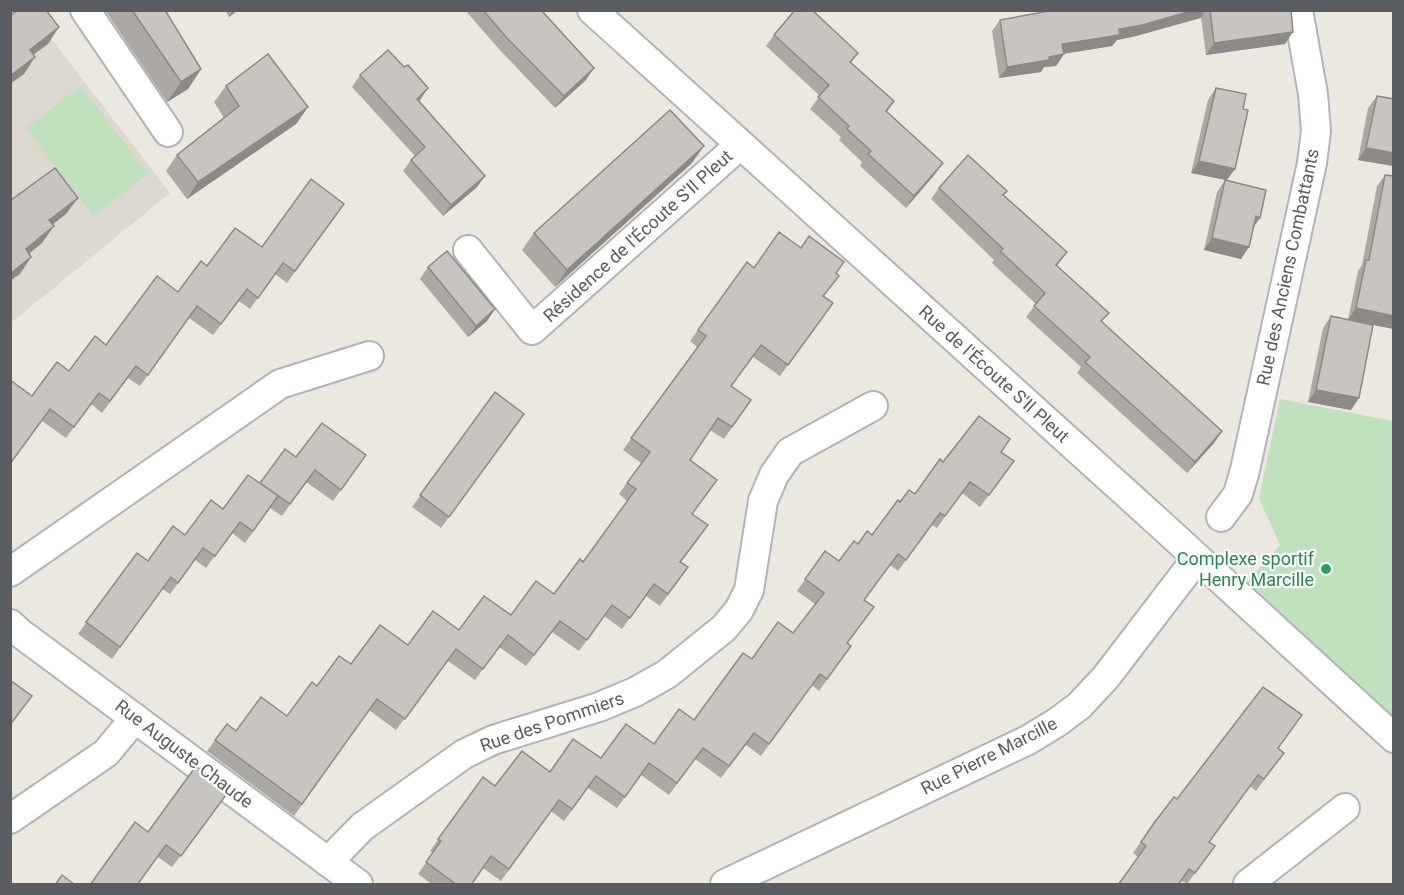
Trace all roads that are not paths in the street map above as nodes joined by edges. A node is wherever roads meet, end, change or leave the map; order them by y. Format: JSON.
{"nodes":[{"id":1,"x":85,"y":10,"type":"edge"},
{"id":2,"x":592,"y":10,"type":"edge"},
{"id":3,"x":1298,"y":10,"type":"edge"},
{"id":4,"x":168,"y":132,"type":"dead end"},
{"id":5,"x":740,"y":145,"type":"junction"},
{"id":6,"x":468,"y":250,"type":"dead end"},
{"id":7,"x":369,"y":356,"type":"dead end"},
{"id":8,"x":873,"y":406,"type":"dead end"},
{"id":9,"x":1221,"y":517,"type":"dead end"},
{"id":10,"x":1197,"y":558,"type":"junction"},
{"id":11,"x":10,"y":572,"type":"edge"},
{"id":12,"x":10,"y":624,"type":"edge"},
{"id":13,"x":135,"y":718,"type":"junction"},
{"id":14,"x":1394,"y":738,"type":"edge"},
{"id":15,"x":1345,"y":808,"type":"dead end"},
{"id":16,"x":10,"y":819,"type":"edge"},
{"id":17,"x":328,"y":862,"type":"junction"},
{"id":18,"x":358,"y":885,"type":"edge"},
{"id":19,"x":725,"y":885,"type":"edge"},
{"id":20,"x":1248,"y":885,"type":"edge"}],
"edges":[{"from":1,"to":4,"type":"street"},
{"from":2,"to":5,"type":"street","name":"Rue de l'Écoute S'Il Pleut"},
{"from":3,"to":9,"type":"street","name":"Rue des Anciens Combattants"},
{"from":5,"to":6,"type":"street","name":"Résidence de l'Écoute S'Il Pleut"},
{"from":5,"to":10,"type":"street","name":"Rue de l'Écoute S'Il Pleut"},
{"from":7,"to":11,"type":"street"},
{"from":8,"to":17,"type":"street","name":"Rue des Pommiers"},
{"from":10,"to":14,"type":"street","name":"Rue de l'Écoute S'Il Pleut"},
{"from":10,"to":19,"type":"street","name":"Rue Pierre Marcille"},
{"from":12,"to":13,"type":"street","name":"Rue Auguste Chaude"},
{"from":13,"to":16,"type":"street"},
{"from":13,"to":17,"type":"street","name":"Rue Auguste Chaude"},
{"from":15,"to":20,"type":"street"},
{"from":17,"to":18,"type":"street","name":"Rue Auguste Chaude"}]}
